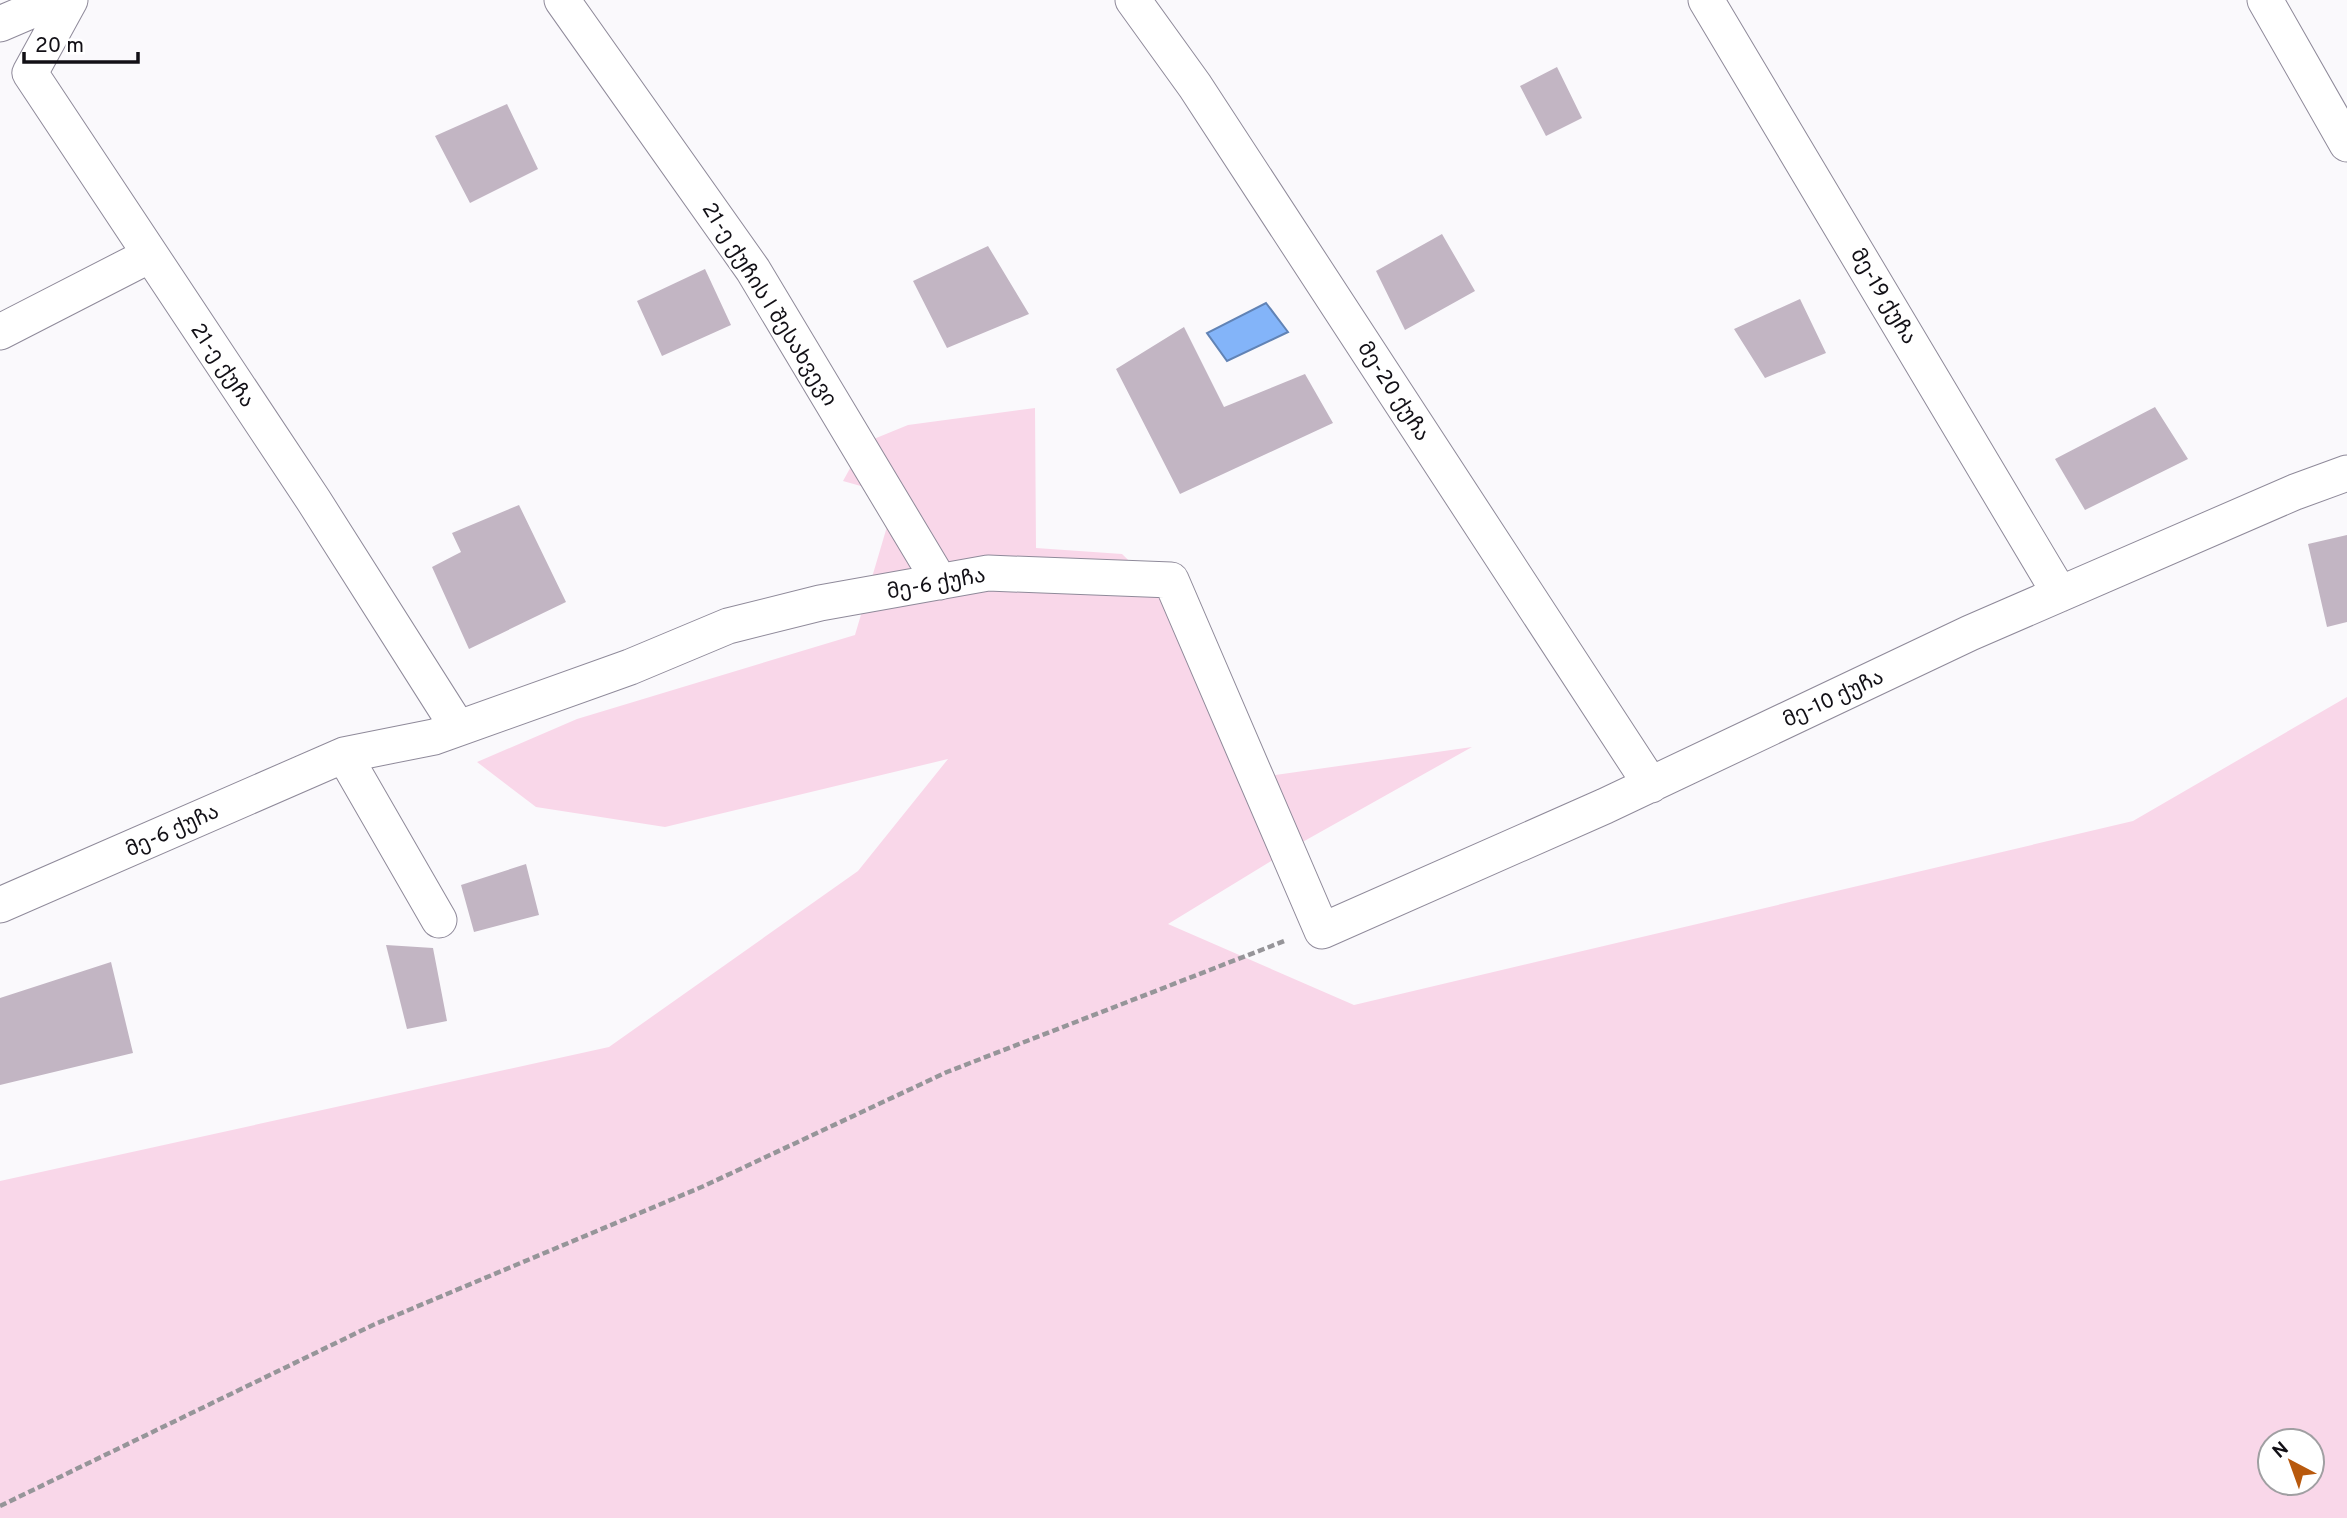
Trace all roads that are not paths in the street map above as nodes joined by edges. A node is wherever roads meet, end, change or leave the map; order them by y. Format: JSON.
{"nodes":[{"id":1,"x":56,"y":0,"type":"edge"},
{"id":2,"x":71,"y":0,"type":"edge"},
{"id":3,"x":562,"y":0,"type":"edge"},
{"id":4,"x":1133,"y":0,"type":"edge"},
{"id":5,"x":1706,"y":0,"type":"edge"},
{"id":6,"x":2265,"y":0,"type":"edge"},
{"id":7,"x":0,"y":24,"type":"edge"},
{"id":8,"x":2347,"y":144,"type":"edge"},
{"id":9,"x":150,"y":255,"type":"junction"},
{"id":10,"x":0,"y":332,"type":"edge"},
{"id":11,"x":2347,"y":473,"type":"edge"},
{"id":12,"x":940,"y":582,"type":"junction"},
{"id":13,"x":2060,"y":594,"type":"junction"},
{"id":14,"x":458,"y":729,"type":"junction"},
{"id":15,"x":344,"y":755,"type":"junction"},
{"id":16,"x":1651,"y":785,"type":"junction"},
{"id":17,"x":0,"y":905,"type":"edge"},
{"id":18,"x":439,"y":920,"type":"dead end"},
{"id":19,"x":1308,"y":934,"type":"joint"}],
"edges":[{"from":1,"to":7,"type":"street"},
{"from":2,"to":9,"type":"street","name":"21-ე ქუჩა"},
{"from":3,"to":12,"type":"street","name":"21-ე ქუჩის I შესახვევი"},
{"from":4,"to":16,"type":"street","name":"მე-20 ქუჩა"},
{"from":5,"to":13,"type":"street","name":"მე-19 ქუჩა"},
{"from":6,"to":8,"type":"street"},
{"from":9,"to":10,"type":"street"},
{"from":9,"to":14,"type":"street","name":"21-ე ქუჩა"},
{"from":11,"to":13,"type":"street","name":"მე-10 ქუჩა"},
{"from":12,"to":14,"type":"street","name":"მე-6 ქუჩა"},
{"from":12,"to":19,"type":"street","name":"მე-6 ქუჩა"},
{"from":13,"to":16,"type":"street","name":"მე-10 ქუჩა"},
{"from":14,"to":15,"type":"street","name":"მე-6 ქუჩა"},
{"from":15,"to":17,"type":"street","name":"მე-6 ქუჩა"},
{"from":15,"to":18,"type":"street"},
{"from":16,"to":19,"type":"street","name":"მე-10 ქუჩა"}]}
